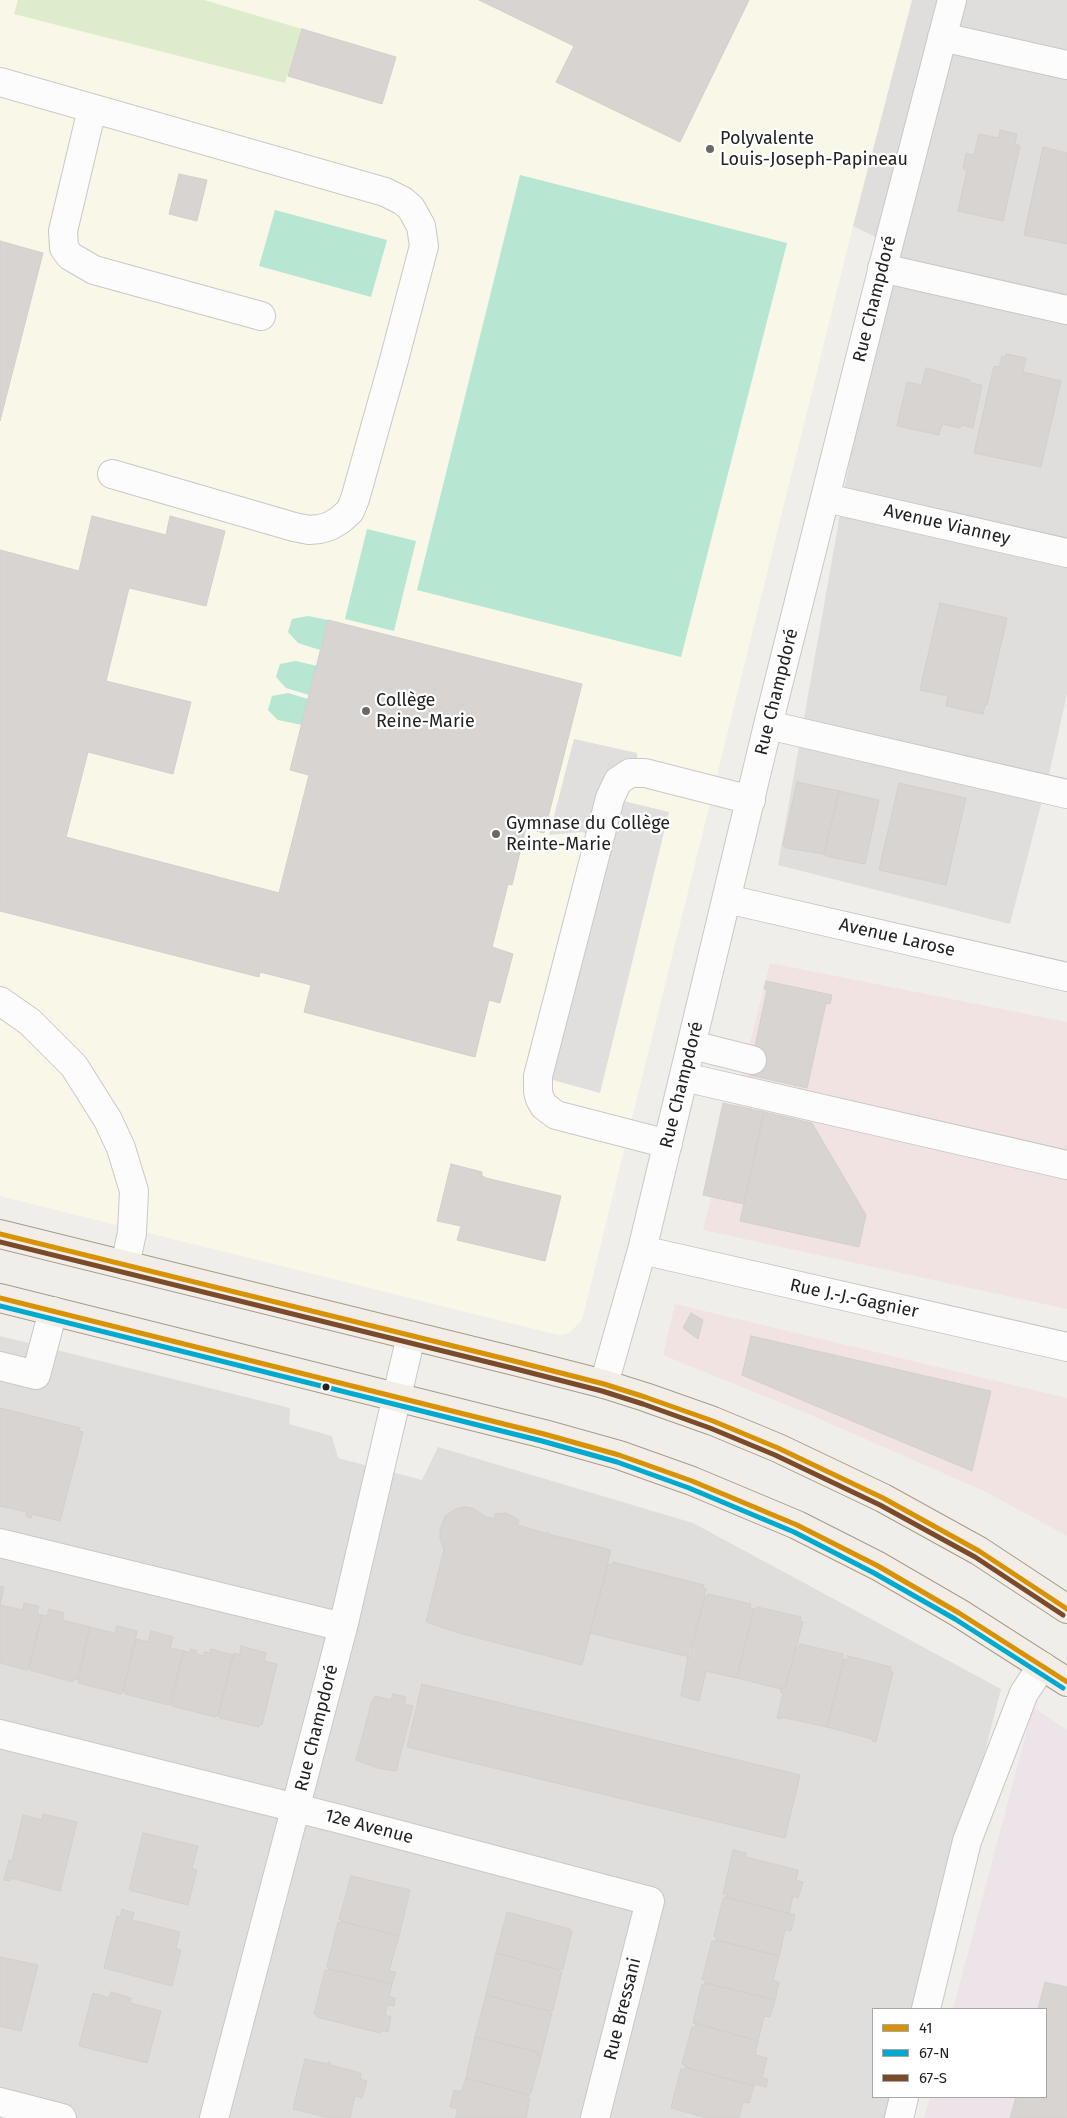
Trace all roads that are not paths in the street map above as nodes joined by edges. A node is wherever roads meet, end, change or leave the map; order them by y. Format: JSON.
{"nodes":[{"id":1,"x":952,"y":0,"type":"edge"},
{"id":2,"x":942,"y":37,"type":"junction"},
{"id":3,"x":1067,"y":65,"type":"edge"},
{"id":4,"x":0,"y":82,"type":"edge"},
{"id":5,"x":92,"y":109,"type":"junction"},
{"id":6,"x":882,"y":268,"type":"junction"},
{"id":7,"x":1067,"y":310,"type":"edge"},
{"id":8,"x":262,"y":316,"type":"dead end"},
{"id":9,"x":112,"y":474,"type":"dead end"},
{"id":10,"x":826,"y":498,"type":"junction"},
{"id":11,"x":1067,"y":553,"type":"edge"},
{"id":12,"x":768,"y":725,"type":"junction"},
{"id":13,"x":1067,"y":794,"type":"edge"},
{"id":14,"x":751,"y":800,"type":"junction"},
{"id":15,"x":727,"y":899,"type":"junction"},
{"id":16,"x":1067,"y":977,"type":"edge"},
{"id":17,"x":0,"y":1001,"type":"edge"},
{"id":18,"x":692,"y":1045,"type":"junction"},
{"id":19,"x":752,"y":1060,"type":"dead end"},
{"id":20,"x":684,"y":1077,"type":"junction"},
{"id":21,"x":668,"y":1144,"type":"junction"},
{"id":22,"x":1067,"y":1165,"type":"edge"},
{"id":23,"x":0,"y":1234,"type":"edge"},
{"id":24,"x":642,"y":1250,"type":"junction"},
{"id":25,"x":125,"y":1265,"type":"junction"},
{"id":26,"x":0,"y":1298,"type":"edge"},
{"id":27,"x":53,"y":1311,"type":"junction"},
{"id":28,"x":412,"y":1336,"type":"junction"},
{"id":29,"x":1067,"y":1347,"type":"edge"},
{"id":30,"x":0,"y":1366,"type":"edge"},
{"id":31,"x":604,"y":1384,"type":"junction"},
{"id":32,"x":397,"y":1396,"type":"junction"},
{"id":33,"x":0,"y":1543,"type":"edge"},
{"id":34,"x":1067,"y":1609,"type":"edge"},
{"id":35,"x":343,"y":1627,"type":"junction"},
{"id":36,"x":1042,"y":1666,"type":"junction"},
{"id":37,"x":1067,"y":1682,"type":"edge"},
{"id":38,"x":0,"y":1734,"type":"edge"},
{"id":39,"x":296,"y":1808,"type":"junction"},
{"id":40,"x":650,"y":1901,"type":"joint"},
{"id":41,"x":926,"y":2008,"type":"edge"},
{"id":42,"x":904,"y":2098,"type":"edge"},
{"id":43,"x":0,"y":2102,"type":"edge"},
{"id":44,"x":62,"y":2118,"type":"edge"},
{"id":45,"x":214,"y":2118,"type":"edge"},
{"id":46,"x":595,"y":2118,"type":"edge"},
{"id":47,"x":899,"y":2118,"type":"edge"}],
"edges":[{"from":1,"to":2,"type":"street","name":"Rue Champdoré"},
{"from":2,"to":3,"type":"street"},
{"from":2,"to":6,"type":"street","name":"Rue Champdoré"},
{"from":4,"to":5,"type":"street"},
{"from":5,"to":8,"type":"street"},
{"from":5,"to":9,"type":"street"},
{"from":6,"to":7,"type":"street"},
{"from":6,"to":10,"type":"street","name":"Rue Champdoré"},
{"from":10,"to":11,"type":"street","name":"Avenue Vianney"},
{"from":10,"to":12,"type":"street","name":"Rue Champdoré"},
{"from":12,"to":13,"type":"street"},
{"from":12,"to":14,"type":"street","name":"Rue Champdoré"},
{"from":14,"to":15,"type":"street","name":"Rue Champdoré"},
{"from":14,"to":21,"type":"street"},
{"from":15,"to":16,"type":"street","name":"Avenue Larose"},
{"from":15,"to":18,"type":"street","name":"Rue Champdoré"},
{"from":17,"to":25,"type":"street"},
{"from":18,"to":19,"type":"street"},
{"from":18,"to":20,"type":"street","name":"Rue Champdoré"},
{"from":20,"to":21,"type":"street","name":"Rue Champdoré"},
{"from":20,"to":22,"type":"street"},
{"from":21,"to":24,"type":"street","name":"Rue Champdoré"},
{"from":23,"to":25,"type":"main road"},
{"from":24,"to":29,"type":"street","name":"Rue J.-J.-Gagnier"},
{"from":24,"to":31,"type":"street","name":"Rue Champdoré"},
{"from":25,"to":28,"type":"main road"},
{"from":26,"to":27,"type":"main road"},
{"from":27,"to":30,"type":"street"},
{"from":27,"to":32,"type":"main road"},
{"from":28,"to":31,"type":"main road"},
{"from":28,"to":32,"type":"street","name":"Rue Champdoré"},
{"from":31,"to":34,"type":"main road"},
{"from":32,"to":35,"type":"street","name":"Rue Champdoré"},
{"from":32,"to":36,"type":"main road"},
{"from":33,"to":35,"type":"street"},
{"from":35,"to":39,"type":"street","name":"Rue Champdoré"},
{"from":36,"to":37,"type":"main road"},
{"from":36,"to":41,"type":"street"},
{"from":38,"to":39,"type":"street","name":"12e Avenue"},
{"from":39,"to":40,"type":"street","name":"12e Avenue"},
{"from":39,"to":45,"type":"street","name":"Rue Champdoré"},
{"from":40,"to":46,"type":"street","name":"Rue Bressani"},
{"from":42,"to":47,"type":"street"},
{"from":43,"to":44,"type":"street"}]}
